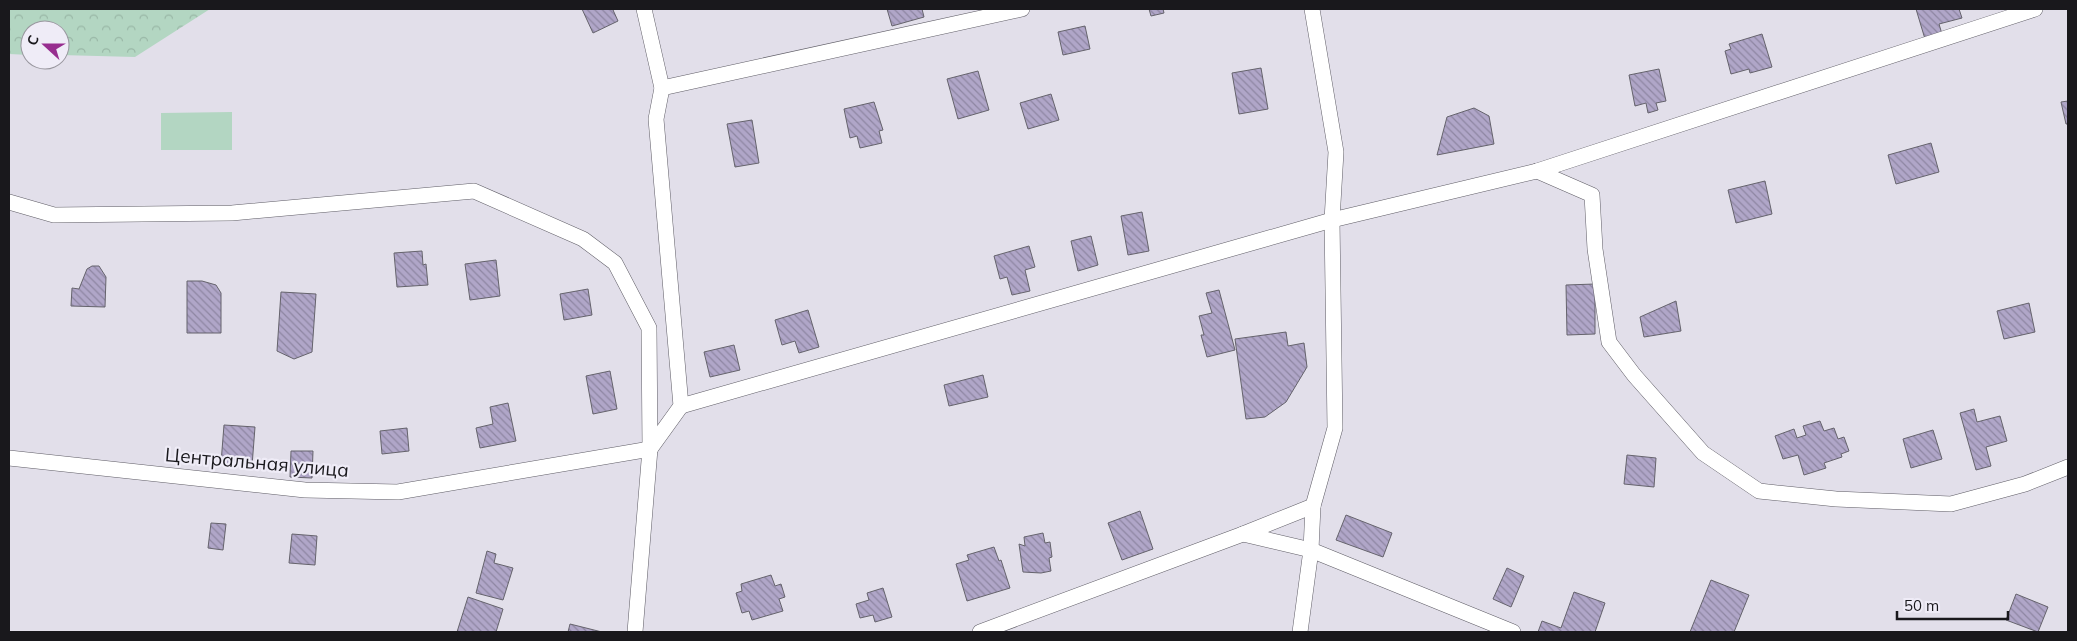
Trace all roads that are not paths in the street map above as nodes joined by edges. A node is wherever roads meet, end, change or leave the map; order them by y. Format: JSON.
{"nodes":[{"id":1,"x":644,"y":9,"type":"edge"},
{"id":2,"x":1022,"y":9,"type":"edge"},
{"id":3,"x":1312,"y":9,"type":"edge"},
{"id":4,"x":2035,"y":9,"type":"edge"},
{"id":5,"x":662,"y":88,"type":"junction"},
{"id":6,"x":1537,"y":171,"type":"junction"},
{"id":7,"x":9,"y":202,"type":"edge"},
{"id":8,"x":1332,"y":220,"type":"junction"},
{"id":9,"x":681,"y":406,"type":"junction"},
{"id":10,"x":650,"y":449,"type":"junction"},
{"id":11,"x":9,"y":458,"type":"edge"},
{"id":12,"x":2068,"y":467,"type":"edge"},
{"id":13,"x":1313,"y":506,"type":"junction"},
{"id":14,"x":1243,"y":534,"type":"junction"},
{"id":15,"x":1312,"y":550,"type":"junction"},
{"id":16,"x":636,"y":632,"type":"edge"},
{"id":17,"x":980,"y":632,"type":"edge"},
{"id":18,"x":1300,"y":632,"type":"edge"},
{"id":19,"x":1513,"y":632,"type":"edge"}],
"edges":[{"from":1,"to":5,"type":"street"},
{"from":2,"to":5,"type":"street"},
{"from":3,"to":8,"type":"street"},
{"from":4,"to":6,"type":"street"},
{"from":5,"to":9,"type":"street"},
{"from":6,"to":8,"type":"street"},
{"from":6,"to":12,"type":"street"},
{"from":7,"to":10,"type":"street"},
{"from":8,"to":9,"type":"street"},
{"from":8,"to":13,"type":"street"},
{"from":9,"to":10,"type":"street"},
{"from":10,"to":11,"type":"street","name":"Центральная улица"},
{"from":10,"to":16,"type":"street"},
{"from":13,"to":14,"type":"street"},
{"from":13,"to":15,"type":"street"},
{"from":14,"to":15,"type":"street"},
{"from":14,"to":17,"type":"street"},
{"from":15,"to":18,"type":"street"},
{"from":15,"to":19,"type":"street"}]}
